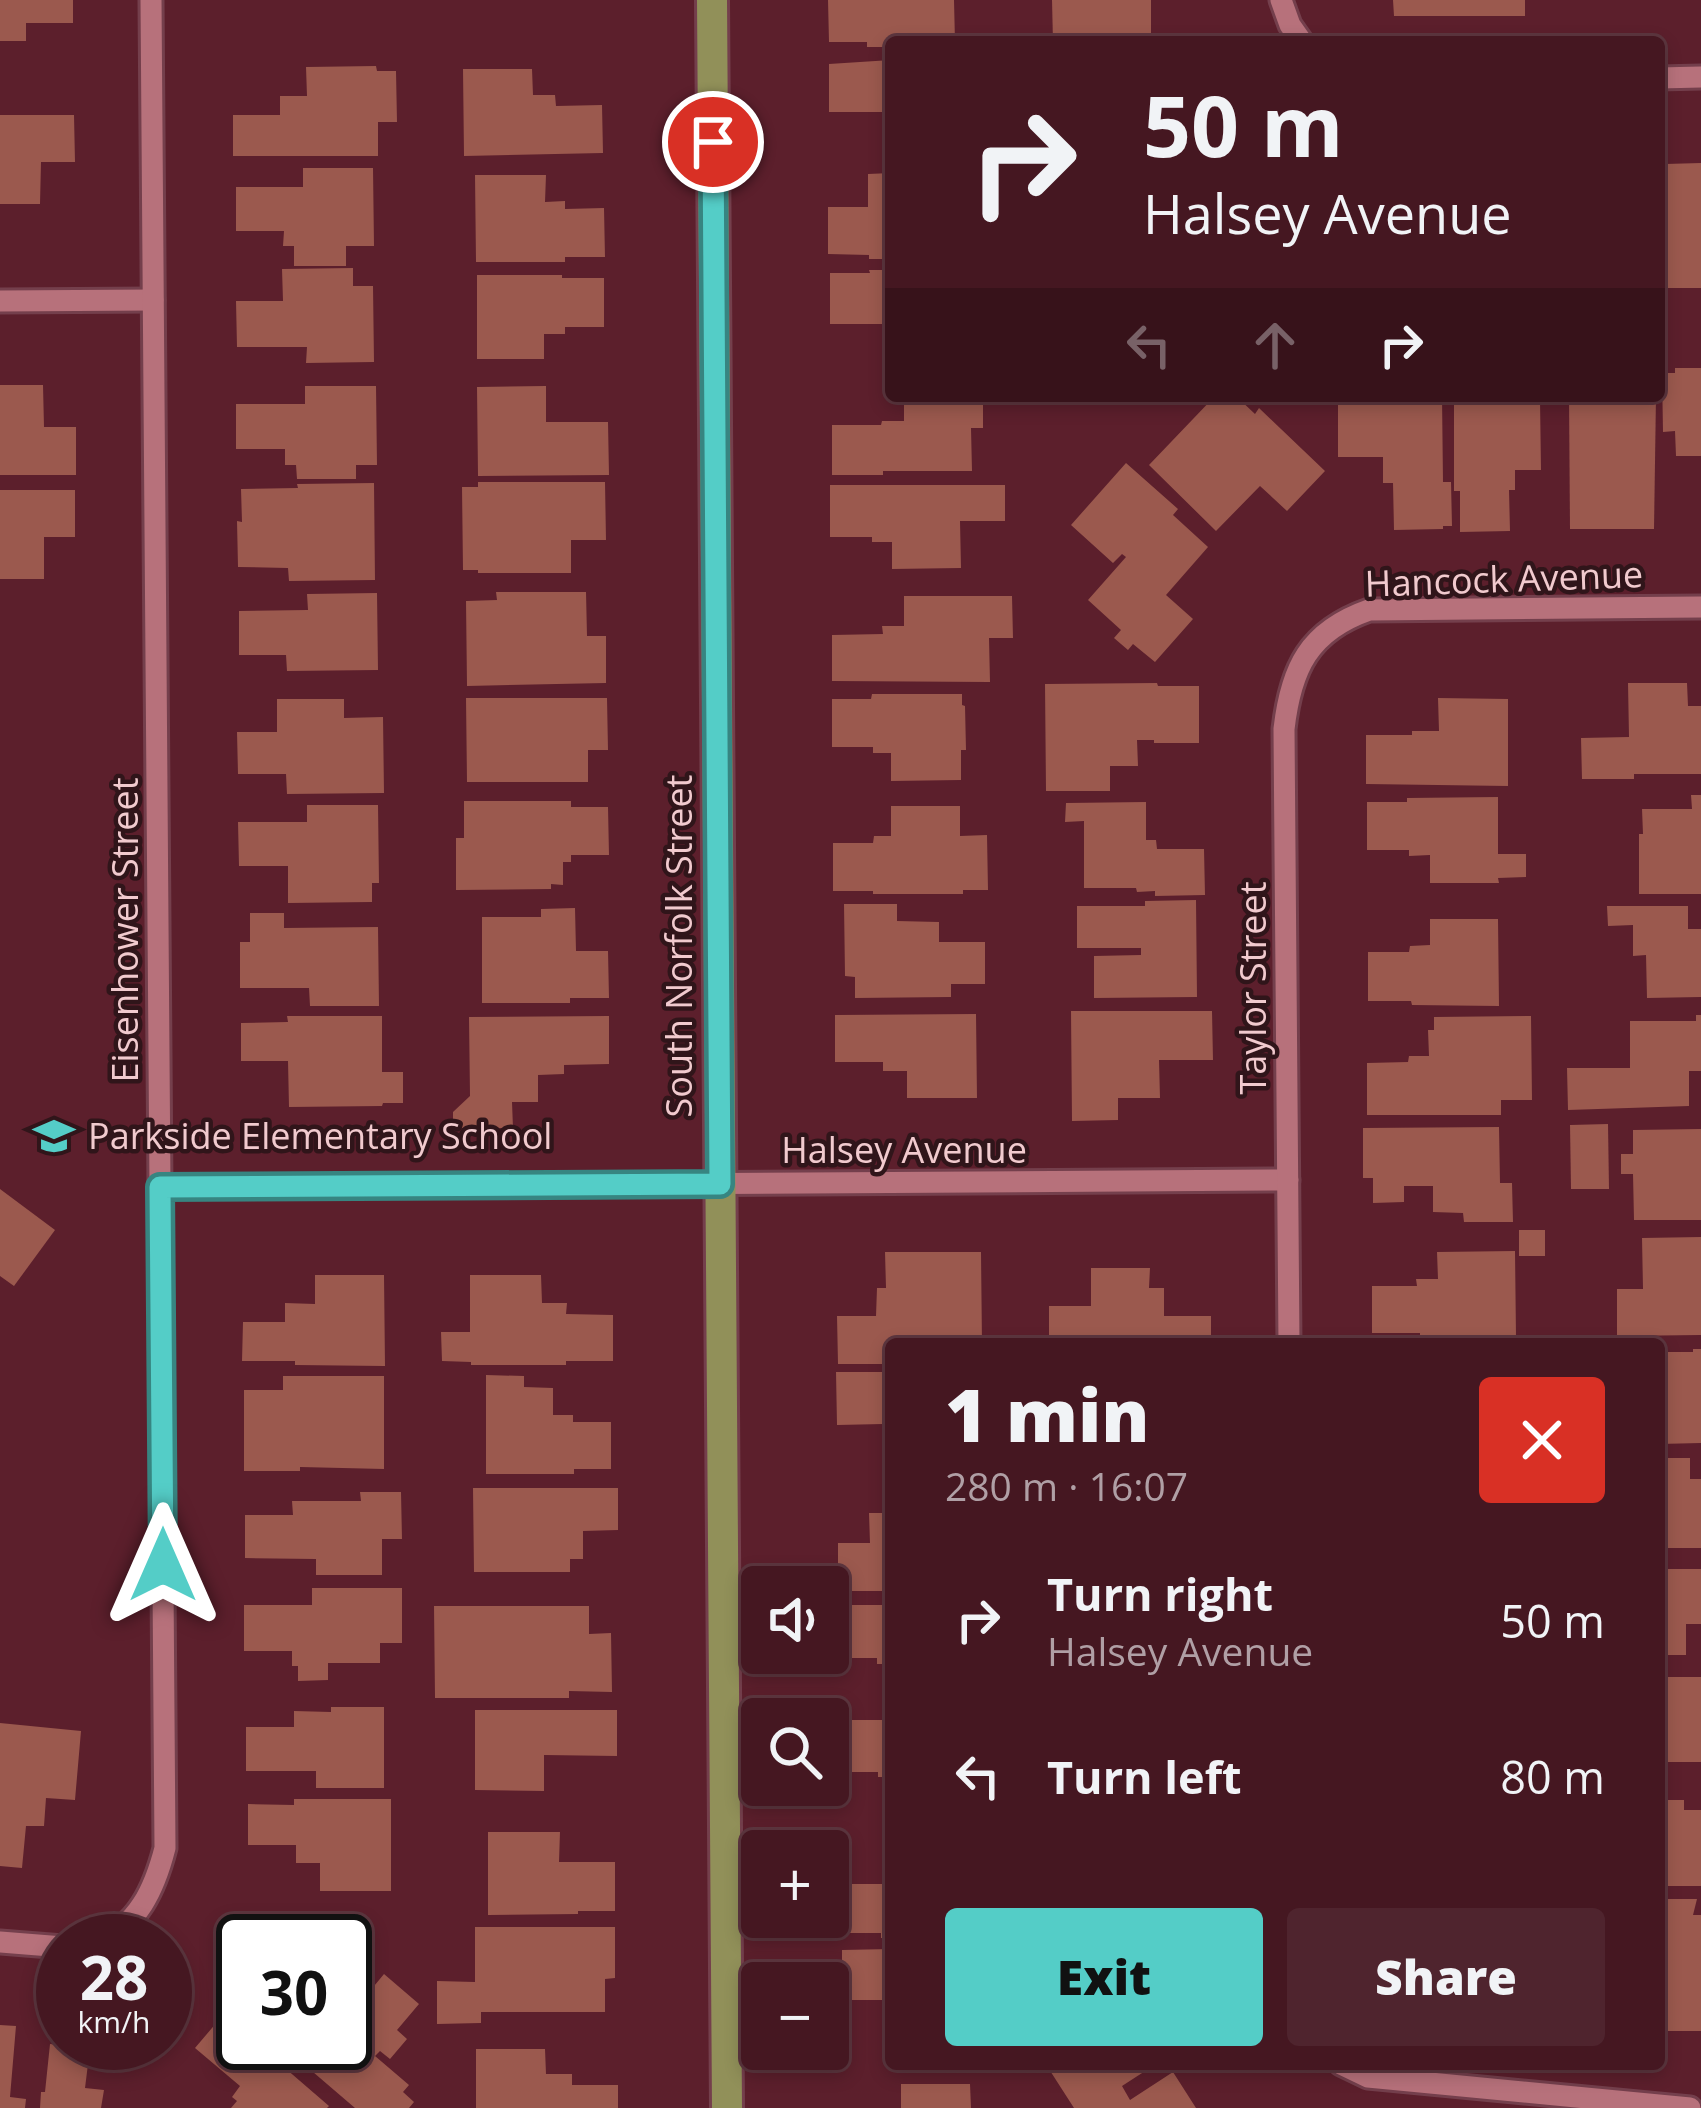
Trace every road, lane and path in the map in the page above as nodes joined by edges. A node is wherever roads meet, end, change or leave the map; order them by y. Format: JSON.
{"nodes":[{"id":1,"x":151,"y":0,"type":"edge"},
{"id":2,"x":712,"y":0,"type":"edge"},
{"id":3,"x":1281,"y":0,"type":"edge"},
{"id":4,"x":1298,"y":36,"type":"edge"},
{"id":5,"x":1701,"y":77,"type":"edge"},
{"id":6,"x":1665,"y":78,"type":"edge"},
{"id":7,"x":153,"y":300,"type":"junction"},
{"id":8,"x":0,"y":301,"type":"edge"},
{"id":9,"x":1701,"y":607,"type":"edge"},
{"id":10,"x":1317,"y":639,"type":"joint"},
{"id":11,"x":1288,"y":1180,"type":"junction"},
{"id":12,"x":720,"y":1184,"type":"junction"},
{"id":13,"x":160,"y":1187,"type":"junction"},
{"id":14,"x":1289,"y":1338,"type":"edge"},
{"id":15,"x":135,"y":1914,"type":"edge"},
{"id":16,"x":0,"y":1942,"type":"edge"},
{"id":17,"x":36,"y":1945,"type":"edge"},
{"id":18,"x":1353,"y":2070,"type":"edge"},
{"id":19,"x":727,"y":2108,"type":"edge"},
{"id":20,"x":1690,"y":2108,"type":"edge"}],
"edges":[{"from":1,"to":7,"type":"street","name":"Eisenhower Street"},
{"from":2,"to":12,"type":"main road","name":"South Norfolk Street"},
{"from":3,"to":4,"type":"street"},
{"from":5,"to":6,"type":"street"},
{"from":7,"to":8,"type":"street"},
{"from":7,"to":13,"type":"street","name":"Eisenhower Street"},
{"from":9,"to":10,"type":"street","name":"Hancock Avenue"},
{"from":10,"to":11,"type":"street","name":"Taylor Street"},
{"from":11,"to":12,"type":"street","name":"Halsey Avenue"},
{"from":11,"to":14,"type":"street","name":"Taylor Street"},
{"from":12,"to":13,"type":"street","name":"Halsey Avenue"},
{"from":12,"to":19,"type":"main road","name":"South Norfolk Street"},
{"from":13,"to":15,"type":"street","name":"Eisenhower Street"},
{"from":16,"to":17,"type":"street"},
{"from":18,"to":20,"type":"street"}]}
